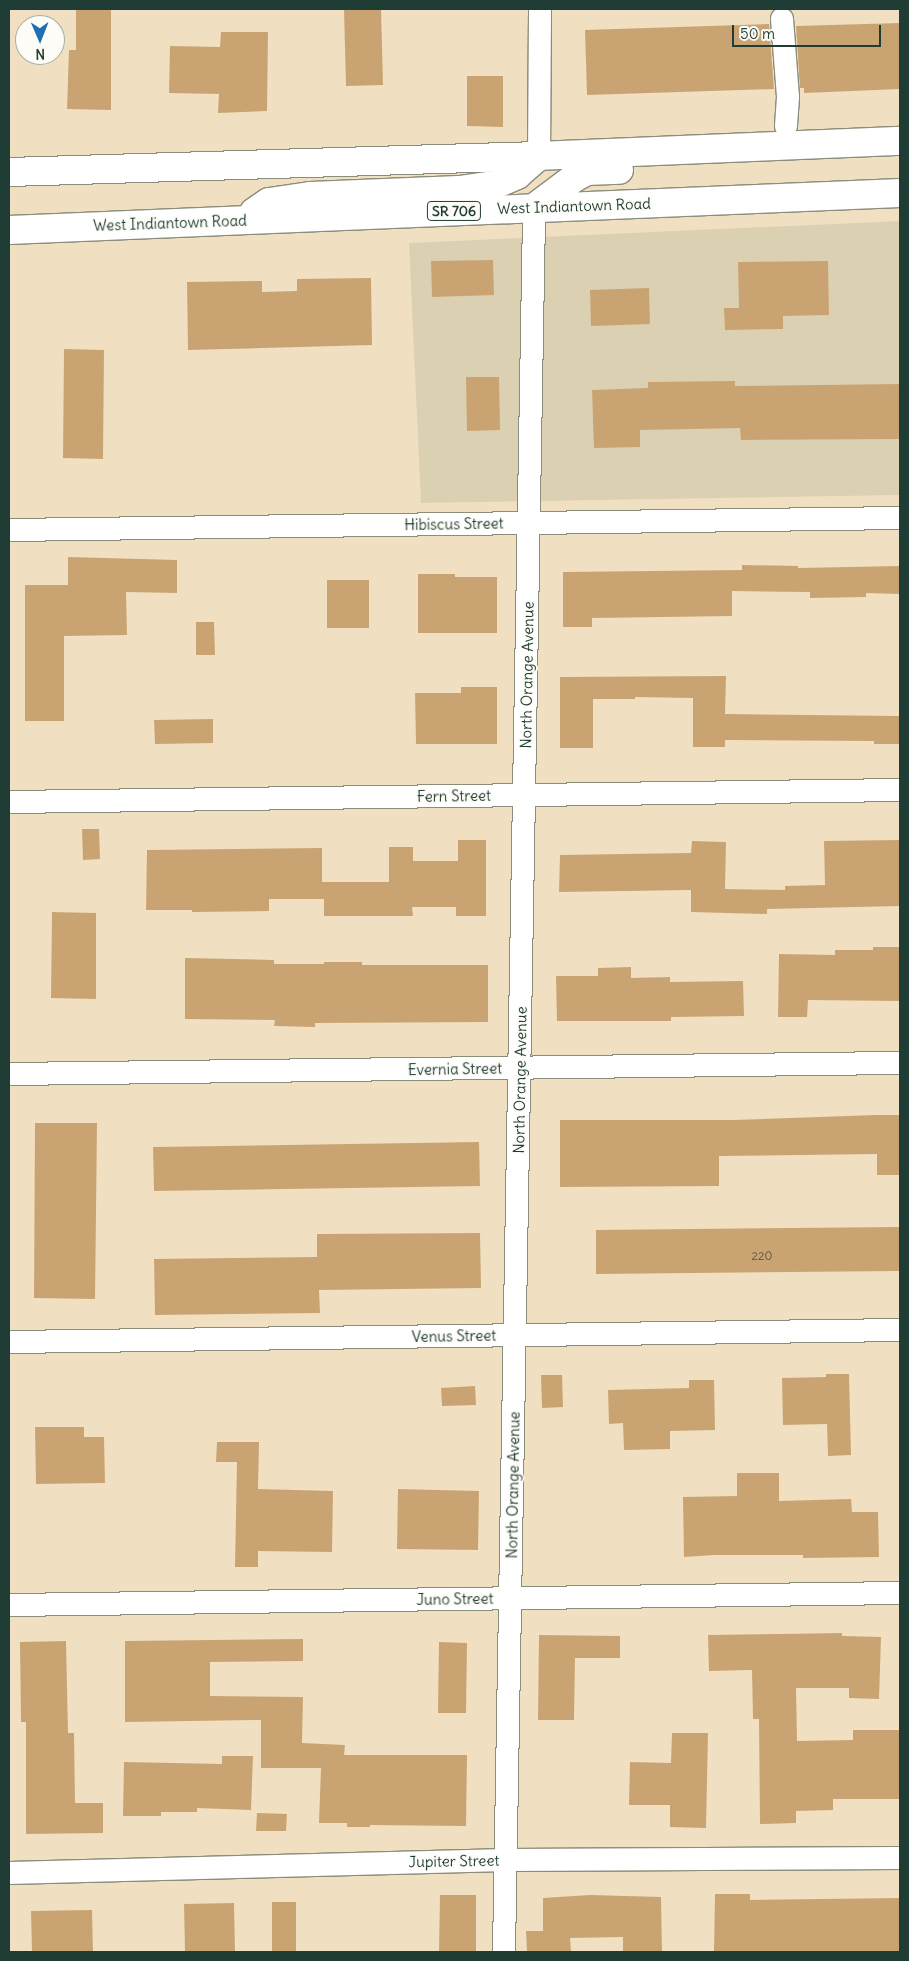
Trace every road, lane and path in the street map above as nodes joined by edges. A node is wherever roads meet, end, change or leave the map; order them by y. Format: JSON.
{"nodes":[{"id":1,"x":540,"y":9,"type":"edge"},
{"id":2,"x":782,"y":20,"type":"dead end"},
{"id":3,"x":786,"y":126,"type":"dead end"},
{"id":4,"x":900,"y":141,"type":"edge"},
{"id":5,"x":540,"y":156,"type":"junction"},
{"id":6,"x":9,"y":172,"type":"edge"},
{"id":7,"x":900,"y":193,"type":"edge"},
{"id":8,"x":534,"y":208,"type":"junction"},
{"id":9,"x":240,"y":220,"type":"junction"},
{"id":10,"x":9,"y":230,"type":"edge"},
{"id":11,"x":900,"y":518,"type":"edge"},
{"id":12,"x":529,"y":523,"type":"junction"},
{"id":13,"x":9,"y":530,"type":"edge"},
{"id":14,"x":900,"y":790,"type":"edge"},
{"id":15,"x":525,"y":795,"type":"junction"},
{"id":16,"x":9,"y":802,"type":"edge"},
{"id":17,"x":900,"y":1063,"type":"edge"},
{"id":18,"x":520,"y":1068,"type":"junction"},
{"id":19,"x":9,"y":1074,"type":"edge"},
{"id":20,"x":900,"y":1330,"type":"edge"},
{"id":21,"x":515,"y":1335,"type":"junction"},
{"id":22,"x":9,"y":1342,"type":"edge"},
{"id":23,"x":900,"y":1593,"type":"edge"},
{"id":24,"x":510,"y":1599,"type":"junction"},
{"id":25,"x":9,"y":1605,"type":"edge"},
{"id":26,"x":900,"y":1858,"type":"edge"},
{"id":27,"x":506,"y":1860,"type":"junction"},
{"id":28,"x":9,"y":1873,"type":"edge"},
{"id":29,"x":504,"y":1952,"type":"edge"}],
"edges":[{"from":1,"to":5,"type":"street"},
{"from":2,"to":3,"type":"street"},
{"from":4,"to":5,"type":"main road"},
{"from":4,"to":8,"type":"main road"},
{"from":5,"to":6,"type":"main road"},
{"from":5,"to":9,"type":"main road"},
{"from":7,"to":8,"type":"main road","name":"West Indiantown Road","number":"SR 706"},
{"from":8,"to":9,"type":"main road","name":"West Indiantown Road","number":"SR 706"},
{"from":8,"to":12,"type":"street","name":"North Orange Avenue"},
{"from":9,"to":10,"type":"main road","name":"West Indiantown Road","number":"SR 706"},
{"from":11,"to":12,"type":"street","name":"Hibiscus Street"},
{"from":12,"to":13,"type":"street","name":"Hibiscus Street"},
{"from":12,"to":15,"type":"street","name":"North Orange Avenue"},
{"from":14,"to":15,"type":"street","name":"Fern Street"},
{"from":15,"to":16,"type":"street","name":"Fern Street"},
{"from":15,"to":18,"type":"street","name":"North Orange Avenue"},
{"from":17,"to":18,"type":"street","name":"Evernia Street"},
{"from":18,"to":19,"type":"street","name":"Evernia Street"},
{"from":18,"to":21,"type":"street","name":"North Orange Avenue"},
{"from":20,"to":21,"type":"street","name":"Venus Street"},
{"from":21,"to":22,"type":"street","name":"Venus Street"},
{"from":21,"to":24,"type":"street","name":"North Orange Avenue"},
{"from":23,"to":24,"type":"street","name":"Juno Street"},
{"from":24,"to":25,"type":"street","name":"Juno Street"},
{"from":24,"to":27,"type":"street","name":"North Orange Avenue"},
{"from":26,"to":27,"type":"street","name":"Jupiter Street"},
{"from":27,"to":28,"type":"street","name":"Jupiter Street"},
{"from":27,"to":29,"type":"street","name":"North Orange Avenue"}]}
